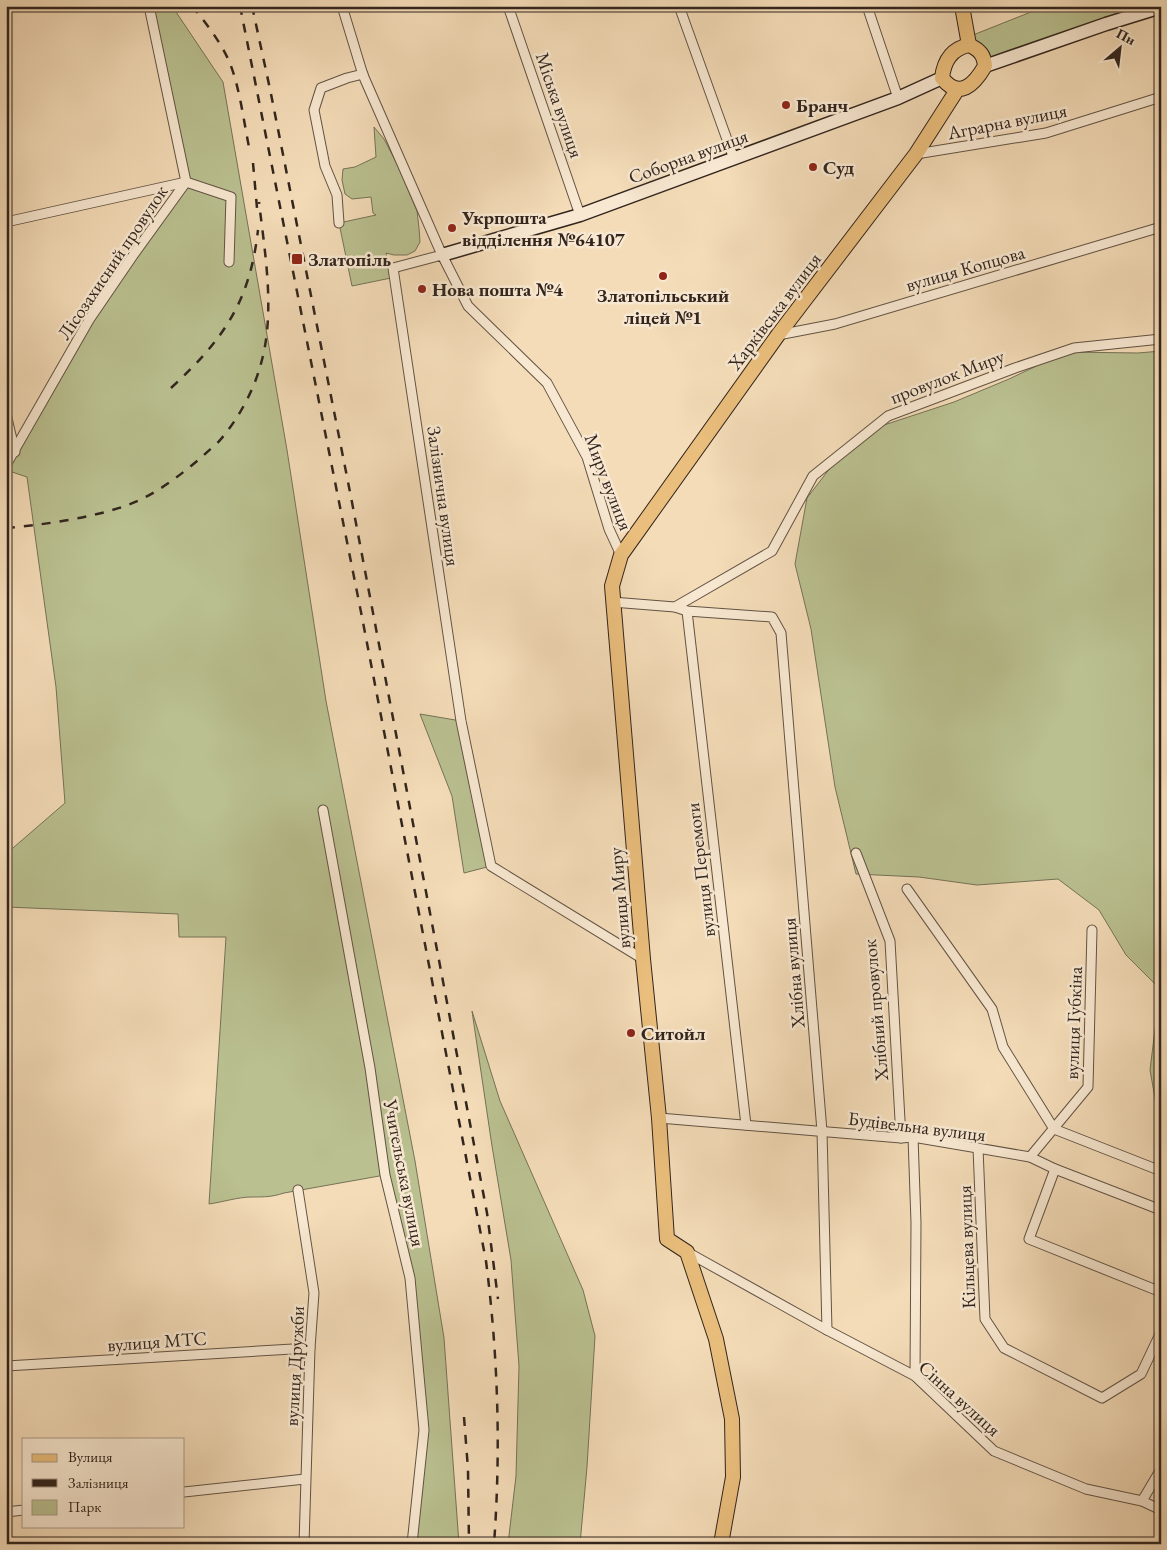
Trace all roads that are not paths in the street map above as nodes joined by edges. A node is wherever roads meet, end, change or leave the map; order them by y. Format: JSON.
{"nodes":[{"id":1,"x":149,"y":6,"type":"edge"},
{"id":2,"x":342,"y":6,"type":"edge"},
{"id":3,"x":508,"y":6,"type":"edge"},
{"id":4,"x":679,"y":6,"type":"edge"},
{"id":5,"x":867,"y":6,"type":"edge"},
{"id":6,"x":962,"y":6,"type":"edge"},
{"id":7,"x":1161,"y":7,"type":"edge"},
{"id":8,"x":969,"y":45,"type":"junction"},
{"id":9,"x":985,"y":66,"type":"junction"},
{"id":10,"x":363,"y":74,"type":"junction"},
{"id":11,"x":942,"y":78,"type":"junction"},
{"id":12,"x":957,"y":90,"type":"junction"},
{"id":13,"x":1161,"y":97,"type":"edge"},
{"id":14,"x":898,"y":98,"type":"junction"},
{"id":15,"x":916,"y":154,"type":"junction"},
{"id":16,"x":734,"y":158,"type":"junction"},
{"id":17,"x":186,"y":182,"type":"junction"},
{"id":18,"x":580,"y":215,"type":"junction"},
{"id":19,"x":6,"y":222,"type":"edge"},
{"id":20,"x":339,"y":223,"type":"dead end"},
{"id":21,"x":1161,"y":227,"type":"edge"},
{"id":22,"x":442,"y":255,"type":"junction"},
{"id":23,"x":229,"y":262,"type":"dead end"},
{"id":24,"x":778,"y":335,"type":"junction"},
{"id":25,"x":1161,"y":340,"type":"edge"},
{"id":26,"x":6,"y":414,"type":"edge"},
{"id":27,"x":15,"y":452,"type":"junction"},
{"id":28,"x":6,"y":465,"type":"edge"},
{"id":29,"x":621,"y":555,"type":"junction"},
{"id":30,"x":612,"y":602,"type":"junction"},
{"id":31,"x":676,"y":607,"type":"junction"},
{"id":32,"x":687,"y":611,"type":"junction"},
{"id":33,"x":324,"y":810,"type":"dead end"},
{"id":34,"x":856,"y":853,"type":"dead end"},
{"id":35,"x":907,"y":889,"type":"dead end"},
{"id":36,"x":1092,"y":930,"type":"dead end"},
{"id":37,"x":643,"y":959,"type":"junction"},
{"id":38,"x":659,"y":1118,"type":"junction"},
{"id":39,"x":746,"y":1125,"type":"junction"},
{"id":40,"x":1054,"y":1128,"type":"junction"},
{"id":41,"x":822,"y":1131,"type":"junction"},
{"id":42,"x":913,"y":1137,"type":"junction"},
{"id":43,"x":901,"y":1138,"type":"junction"},
{"id":44,"x":978,"y":1148,"type":"junction"},
{"id":45,"x":1030,"y":1157,"type":"junction"},
{"id":46,"x":1056,"y":1169,"type":"junction"},
{"id":47,"x":1161,"y":1171,"type":"edge"},
{"id":48,"x":298,"y":1190,"type":"dead end"},
{"id":49,"x":1161,"y":1210,"type":"edge"},
{"id":50,"x":687,"y":1252,"type":"junction"},
{"id":51,"x":1161,"y":1292,"type":"edge"},
{"id":52,"x":827,"y":1330,"type":"junction"},
{"id":53,"x":1161,"y":1332,"type":"edge"},
{"id":54,"x":310,"y":1348,"type":"junction"},
{"id":55,"x":6,"y":1366,"type":"edge"},
{"id":56,"x":915,"y":1376,"type":"junction"},
{"id":57,"x":1161,"y":1469,"type":"edge"},
{"id":58,"x":305,"y":1478,"type":"junction"},
{"id":59,"x":185,"y":1492,"type":"edge"},
{"id":60,"x":1142,"y":1501,"type":"junction"},
{"id":61,"x":22,"y":1510,"type":"edge"},
{"id":62,"x":1161,"y":1510,"type":"edge"},
{"id":63,"x":6,"y":1512,"type":"edge"},
{"id":64,"x":304,"y":1544,"type":"edge"},
{"id":65,"x":412,"y":1544,"type":"edge"},
{"id":66,"x":721,"y":1544,"type":"edge"}],
"edges":[{"from":1,"to":17,"type":"street","name":"Лісозахисний провулок"},
{"from":2,"to":10,"type":"street"},
{"from":3,"to":18,"type":"street","name":"Міська вулиця"},
{"from":4,"to":16,"type":"street"},
{"from":5,"to":14,"type":"street"},
{"from":6,"to":8,"type":"main road"},
{"from":7,"to":9,"type":"street"},
{"from":8,"to":9,"type":"main road"},
{"from":8,"to":11,"type":"main road"},
{"from":9,"to":12,"type":"main road"},
{"from":10,"to":20,"type":"street"},
{"from":10,"to":22,"type":"street"},
{"from":11,"to":12,"type":"main road"},
{"from":11,"to":14,"type":"street","name":"Соборна вулиця"},
{"from":12,"to":15,"type":"main road","name":"Харківська вулиця"},
{"from":13,"to":15,"type":"street","name":"Аграрна вулиця"},
{"from":14,"to":16,"type":"street","name":"Соборна вулиця"},
{"from":15,"to":24,"type":"main road","name":"Харківська вулиця"},
{"from":16,"to":18,"type":"street","name":"Соборна вулиця"},
{"from":17,"to":19,"type":"street"},
{"from":17,"to":23,"type":"street"},
{"from":17,"to":27,"type":"street","name":"Лісозахисний провулок"},
{"from":18,"to":22,"type":"street","name":"Соборна вулиця"},
{"from":21,"to":24,"type":"street","name":"вулиця Копцова"},
{"from":22,"to":29,"type":"street","name":"Миру вулиця"},
{"from":22,"to":37,"type":"street","name":"Залізнична вулиця"},
{"from":24,"to":29,"type":"main road","name":"Харківська вулиця"},
{"from":25,"to":31,"type":"street","name":"провулок Миру"},
{"from":26,"to":27,"type":"street"},
{"from":27,"to":28,"type":"street","name":"Лісозахисний провулок"},
{"from":29,"to":30,"type":"main road","name":"вулиця Миру"},
{"from":30,"to":31,"type":"street"},
{"from":30,"to":37,"type":"main road","name":"вулиця Миру"},
{"from":31,"to":32,"type":"street"},
{"from":32,"to":39,"type":"street","name":"вулиця Перемоги"},
{"from":32,"to":41,"type":"street","name":"Хлібна вулиця"},
{"from":33,"to":65,"type":"street","name":"Учительська вулиця"},
{"from":34,"to":43,"type":"street","name":"Хлібний провулок"},
{"from":35,"to":40,"type":"street"},
{"from":36,"to":40,"type":"street","name":"вулиця Губкіна"},
{"from":37,"to":38,"type":"main road","name":"вулиця Миру"},
{"from":38,"to":39,"type":"street","name":"Будівельна вулиця"},
{"from":38,"to":50,"type":"main road","name":"вулиця Миру"},
{"from":39,"to":41,"type":"street","name":"Будівельна вулиця"},
{"from":40,"to":45,"type":"street","name":"вулиця Губкіна"},
{"from":40,"to":47,"type":"street"},
{"from":41,"to":43,"type":"street","name":"Будівельна вулиця"},
{"from":41,"to":52,"type":"street","name":"Хлібна вулиця"},
{"from":42,"to":43,"type":"street","name":"Будівельна вулиця"},
{"from":42,"to":44,"type":"street","name":"Будівельна вулиця"},
{"from":42,"to":56,"type":"street"},
{"from":44,"to":45,"type":"street","name":"Будівельна вулиця"},
{"from":44,"to":53,"type":"street","name":"Кільцева вулиця"},
{"from":45,"to":46,"type":"street","name":"Будівельна вулиця"},
{"from":46,"to":49,"type":"street","name":"Будівельна вулиця"},
{"from":46,"to":51,"type":"street"},
{"from":48,"to":54,"type":"street","name":"вулиця Дружби"},
{"from":50,"to":52,"type":"street","name":"Сінна вулиця"},
{"from":50,"to":66,"type":"main road"},
{"from":52,"to":56,"type":"street","name":"Сінна вулиця"},
{"from":54,"to":55,"type":"street","name":"вулиця МТС"},
{"from":54,"to":58,"type":"street","name":"вулиця Дружби"},
{"from":56,"to":60,"type":"street","name":"Сінна вулиця"},
{"from":57,"to":60,"type":"street"},
{"from":58,"to":59,"type":"street"},
{"from":58,"to":64,"type":"street","name":"вулиця Дружби"},
{"from":60,"to":62,"type":"street","name":"Сінна вулиця"},
{"from":61,"to":63,"type":"street"}]}
